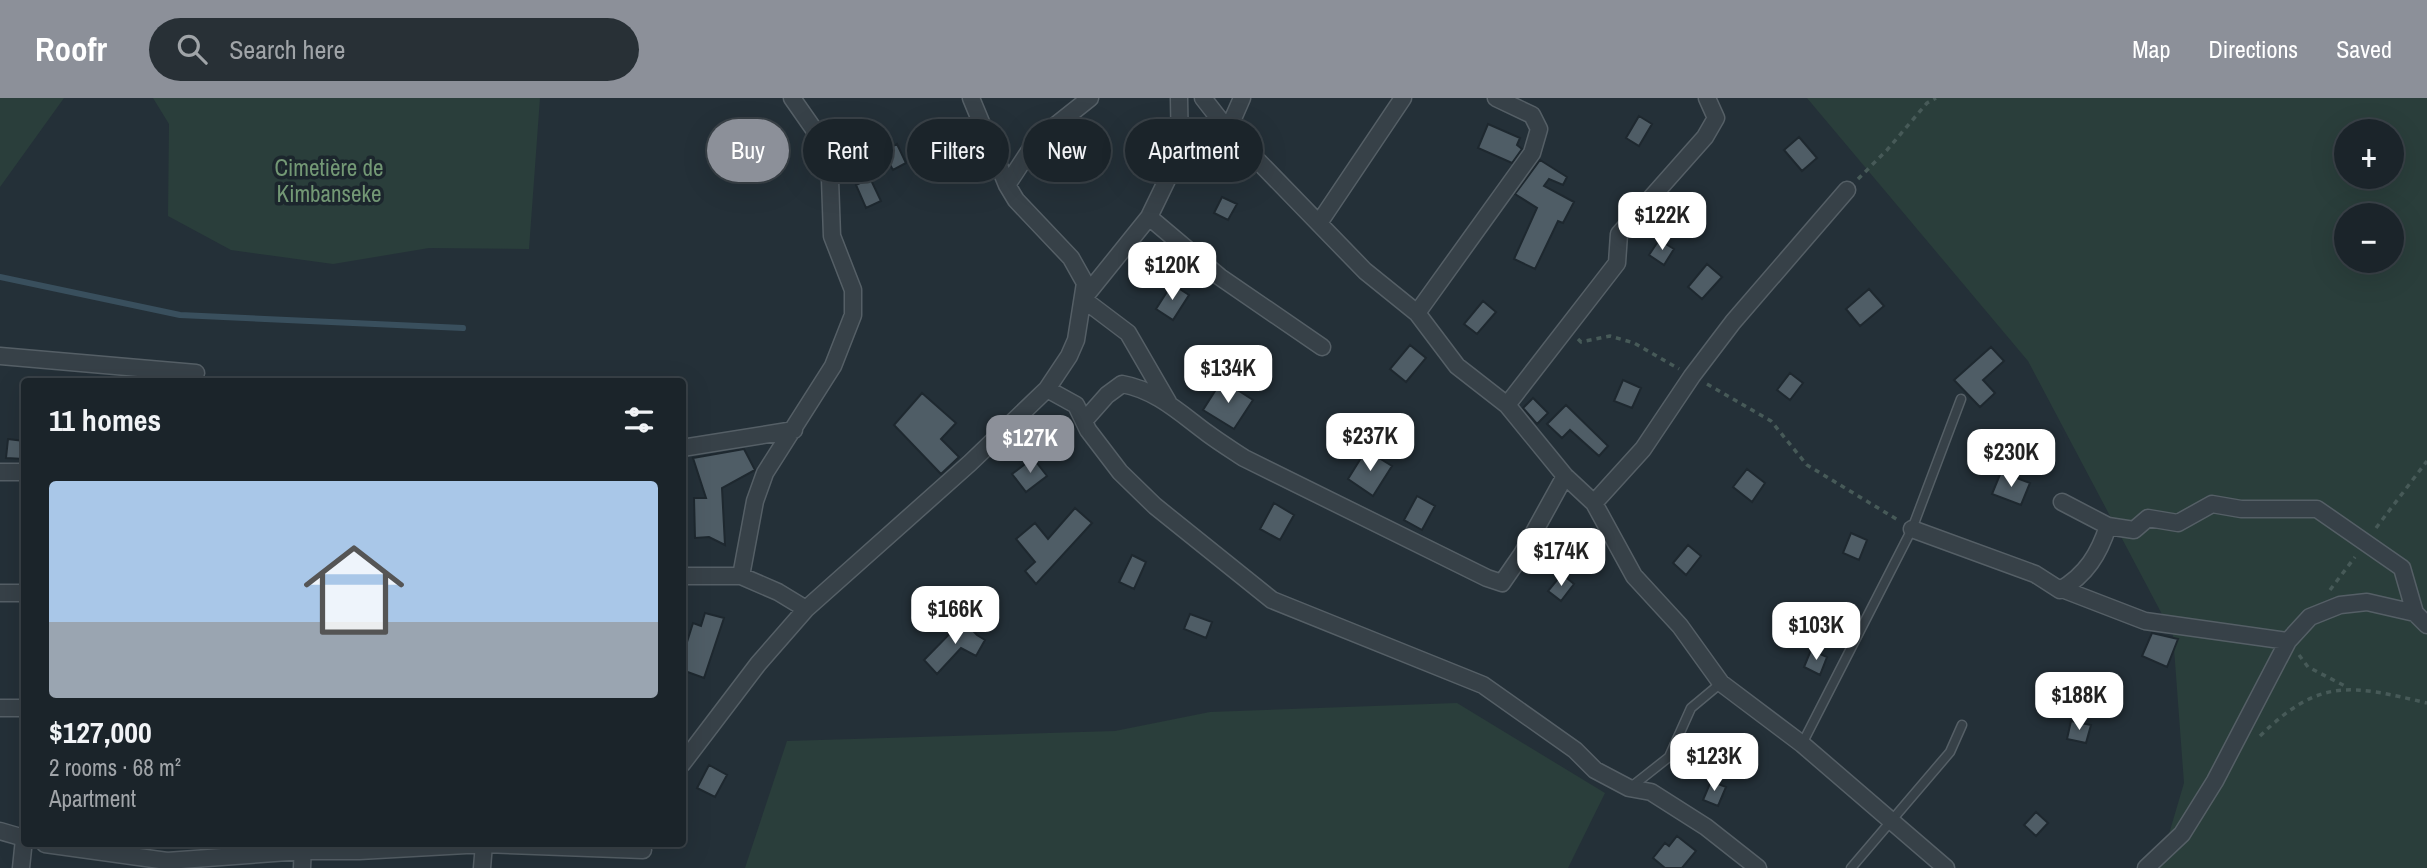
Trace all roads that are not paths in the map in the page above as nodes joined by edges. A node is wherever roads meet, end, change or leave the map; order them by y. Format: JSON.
{"nodes":[{"id":1,"x":792,"y":98,"type":"edge"},
{"id":2,"x":971,"y":98,"type":"edge"},
{"id":3,"x":1090,"y":98,"type":"edge"},
{"id":4,"x":1179,"y":98,"type":"edge"},
{"id":5,"x":1203,"y":98,"type":"edge"},
{"id":6,"x":1242,"y":98,"type":"edge"},
{"id":7,"x":1403,"y":98,"type":"edge"},
{"id":8,"x":1496,"y":98,"type":"edge"},
{"id":9,"x":1707,"y":98,"type":"edge"},
{"id":10,"x":1219,"y":119,"type":"edge"},
{"id":11,"x":1233,"y":119,"type":"edge"},
{"id":12,"x":1263,"y":165,"type":"edge"},
{"id":13,"x":1007,"y":185,"type":"junction"},
{"id":14,"x":1847,"y":190,"type":"road end"},
{"id":15,"x":1149,"y":217,"type":"junction"},
{"id":16,"x":1319,"y":222,"type":"junction"},
{"id":17,"x":1083,"y":299,"type":"junction"},
{"id":18,"x":1417,"y":313,"type":"junction"},
{"id":19,"x":1322,"y":347,"type":"dead end"},
{"id":20,"x":0,"y":356,"type":"edge"},
{"id":21,"x":196,"y":373,"type":"dead end"},
{"id":22,"x":1047,"y":390,"type":"junction"},
{"id":23,"x":1961,"y":399,"type":"dead end"},
{"id":24,"x":1168,"y":402,"type":"junction"},
{"id":25,"x":1507,"y":405,"type":"junction"},
{"id":26,"x":1084,"y":421,"type":"junction"},
{"id":27,"x":794,"y":430,"type":"junction"},
{"id":28,"x":686,"y":448,"type":"edge"},
{"id":29,"x":0,"y":472,"type":"edge"},
{"id":30,"x":21,"y":472,"type":"edge"},
{"id":31,"x":1565,"y":477,"type":"junction"},
{"id":32,"x":2063,"y":502,"type":"dead end"},
{"id":33,"x":1594,"y":503,"type":"junction"},
{"id":34,"x":2108,"y":526,"type":"junction"},
{"id":35,"x":1912,"y":529,"type":"junction"},
{"id":36,"x":686,"y":576,"type":"edge"},
{"id":37,"x":741,"y":576,"type":"junction"},
{"id":38,"x":2062,"y":589,"type":"junction"},
{"id":39,"x":0,"y":593,"type":"edge"},
{"id":40,"x":21,"y":593,"type":"edge"},
{"id":41,"x":806,"y":609,"type":"junction"},
{"id":42,"x":2415,"y":612,"type":"junction"},
{"id":43,"x":2427,"y":625,"type":"edge"},
{"id":44,"x":2288,"y":640,"type":"junction"},
{"id":45,"x":1721,"y":683,"type":"junction"},
{"id":46,"x":0,"y":708,"type":"edge"},
{"id":47,"x":21,"y":708,"type":"edge"},
{"id":48,"x":1962,"y":725,"type":"dead end"},
{"id":49,"x":1802,"y":744,"type":"junction"},
{"id":50,"x":686,"y":759,"type":"edge"},
{"id":51,"x":1629,"y":788,"type":"junction"},
{"id":52,"x":1893,"y":820,"type":"junction"},
{"id":53,"x":0,"y":831,"type":"edge"},
{"id":54,"x":21,"y":838,"type":"edge"},
{"id":55,"x":23,"y":847,"type":"edge"},
{"id":56,"x":63,"y":847,"type":"edge"},
{"id":57,"x":303,"y":847,"type":"edge"},
{"id":58,"x":430,"y":847,"type":"edge"},
{"id":59,"x":484,"y":847,"type":"edge"},
{"id":60,"x":644,"y":847,"type":"edge"},
{"id":61,"x":166,"y":864,"type":"edge"},
{"id":62,"x":21,"y":868,"type":"edge"},
{"id":63,"x":302,"y":868,"type":"edge"},
{"id":64,"x":482,"y":868,"type":"edge"},
{"id":65,"x":642,"y":868,"type":"edge"},
{"id":66,"x":1758,"y":868,"type":"edge"},
{"id":67,"x":1851,"y":868,"type":"edge"},
{"id":68,"x":1946,"y":868,"type":"edge"},
{"id":69,"x":2146,"y":868,"type":"edge"}],
"edges":[{"from":1,"to":27,"type":"street"},
{"from":2,"to":13,"type":"street"},
{"from":3,"to":13,"type":"street"},
{"from":4,"to":15,"type":"street"},
{"from":5,"to":10,"type":"street"},
{"from":6,"to":11,"type":"street"},
{"from":7,"to":16,"type":"street"},
{"from":8,"to":18,"type":"street"},
{"from":9,"to":25,"type":"street"},
{"from":12,"to":16,"type":"street"},
{"from":13,"to":17,"type":"street"},
{"from":14,"to":33,"type":"street"},
{"from":15,"to":17,"type":"street"},
{"from":15,"to":19,"type":"street"},
{"from":16,"to":18,"type":"street"},
{"from":17,"to":22,"type":"street"},
{"from":17,"to":24,"type":"street"},
{"from":18,"to":25,"type":"street"},
{"from":20,"to":21,"type":"street"},
{"from":22,"to":26,"type":"street"},
{"from":22,"to":41,"type":"street"},
{"from":23,"to":35,"type":"lane"},
{"from":24,"to":26,"type":"street"},
{"from":24,"to":31,"type":"street"},
{"from":25,"to":31,"type":"street"},
{"from":26,"to":51,"type":"street"},
{"from":27,"to":28,"type":"street"},
{"from":27,"to":37,"type":"street"},
{"from":29,"to":30,"type":"street"},
{"from":31,"to":33,"type":"street"},
{"from":32,"to":34,"type":"street"},
{"from":33,"to":45,"type":"street"},
{"from":34,"to":38,"type":"street"},
{"from":34,"to":42,"type":"street"},
{"from":35,"to":38,"type":"street"},
{"from":35,"to":49,"type":"lane"},
{"from":36,"to":37,"type":"street"},
{"from":37,"to":41,"type":"street"},
{"from":38,"to":44,"type":"street"},
{"from":39,"to":40,"type":"street"},
{"from":41,"to":50,"type":"street"},
{"from":42,"to":43,"type":"street"},
{"from":42,"to":44,"type":"street"},
{"from":44,"to":69,"type":"street"},
{"from":45,"to":49,"type":"street"},
{"from":45,"to":51,"type":"lane"},
{"from":46,"to":47,"type":"street"},
{"from":48,"to":52,"type":"lane"},
{"from":49,"to":52,"type":"street"},
{"from":51,"to":66,"type":"street"},
{"from":52,"to":67,"type":"lane"},
{"from":52,"to":68,"type":"street"},
{"from":53,"to":54,"type":"street"},
{"from":55,"to":62,"type":"street"},
{"from":56,"to":61,"type":"street"},
{"from":57,"to":58,"type":"street"},
{"from":57,"to":61,"type":"street"},
{"from":57,"to":63,"type":"street"},
{"from":59,"to":64,"type":"street"},
{"from":60,"to":65,"type":"street"}]}
